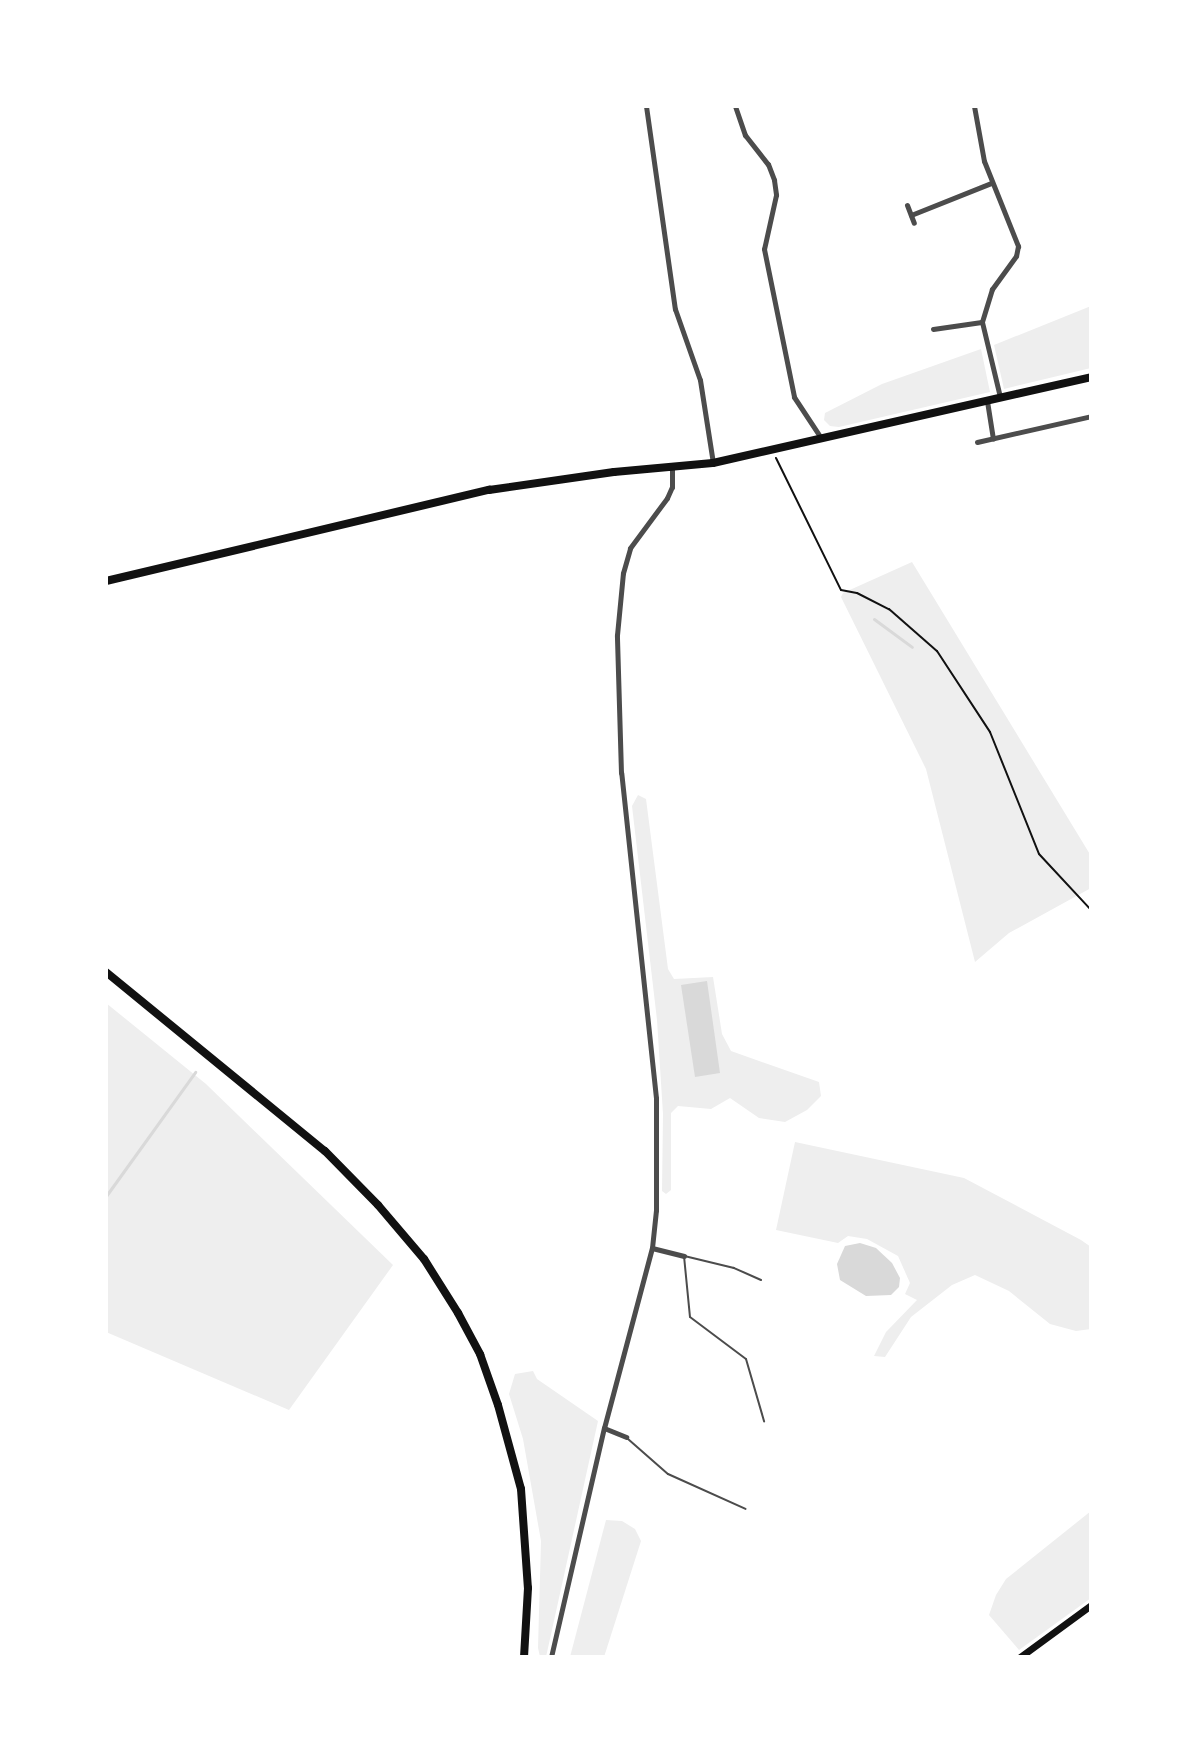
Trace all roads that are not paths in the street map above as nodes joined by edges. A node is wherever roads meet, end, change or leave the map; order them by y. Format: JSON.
{"nodes":[{"id":1,"x":646,"y":106,"type":"edge"},
{"id":2,"x":735,"y":106,"type":"edge"},
{"id":3,"x":974,"y":106,"type":"edge"},
{"id":4,"x":991,"y":183,"type":"junction"},
{"id":5,"x":907,"y":205,"type":"dead end"},
{"id":6,"x":911,"y":215,"type":"junction"},
{"id":7,"x":914,"y":223,"type":"dead end"},
{"id":8,"x":982,"y":322,"type":"junction"},
{"id":9,"x":933,"y":329,"type":"dead end"},
{"id":10,"x":1091,"y":377,"type":"edge"},
{"id":11,"x":1000,"y":397,"type":"junction"},
{"id":12,"x":986,"y":400,"type":"junction"},
{"id":13,"x":1091,"y":416,"type":"edge"},
{"id":14,"x":821,"y":438,"type":"junction"},
{"id":15,"x":993,"y":439,"type":"junction"},
{"id":16,"x":977,"y":442,"type":"dead end"},
{"id":17,"x":713,"y":463,"type":"junction"},
{"id":18,"x":672,"y":469,"type":"junction"},
{"id":19,"x":106,"y":581,"type":"edge"},
{"id":20,"x":106,"y":972,"type":"edge"},
{"id":21,"x":652,"y":1248,"type":"junction"},
{"id":22,"x":684,"y":1256,"type":"junction"},
{"id":23,"x":761,"y":1280,"type":"dead end"},
{"id":24,"x":764,"y":1421,"type":"dead end"},
{"id":25,"x":604,"y":1428,"type":"junction"},
{"id":26,"x":626,"y":1437,"type":"joint"},
{"id":27,"x":746,"y":1509,"type":"dead end"},
{"id":28,"x":1091,"y":1605,"type":"edge"},
{"id":29,"x":524,"y":1657,"type":"edge"},
{"id":30,"x":551,"y":1657,"type":"edge"},
{"id":31,"x":1020,"y":1657,"type":"edge"}],
"edges":[{"from":1,"to":17,"type":"street"},
{"from":2,"to":14,"type":"street"},
{"from":3,"to":4,"type":"street"},
{"from":4,"to":6,"type":"street"},
{"from":4,"to":8,"type":"street"},
{"from":5,"to":6,"type":"street"},
{"from":6,"to":7,"type":"street"},
{"from":8,"to":9,"type":"street"},
{"from":8,"to":11,"type":"street"},
{"from":10,"to":11,"type":"main road"},
{"from":11,"to":12,"type":"main road"},
{"from":12,"to":14,"type":"main road"},
{"from":12,"to":15,"type":"street"},
{"from":13,"to":15,"type":"street"},
{"from":14,"to":17,"type":"main road"},
{"from":15,"to":16,"type":"street"},
{"from":17,"to":18,"type":"main road"},
{"from":18,"to":19,"type":"main road"},
{"from":18,"to":21,"type":"street"},
{"from":20,"to":29,"type":"main road"},
{"from":21,"to":22,"type":"street"},
{"from":21,"to":25,"type":"street"},
{"from":22,"to":23,"type":"lane"},
{"from":22,"to":24,"type":"lane"},
{"from":25,"to":26,"type":"street"},
{"from":25,"to":30,"type":"street"},
{"from":26,"to":27,"type":"lane"},
{"from":28,"to":31,"type":"main road"}]}
